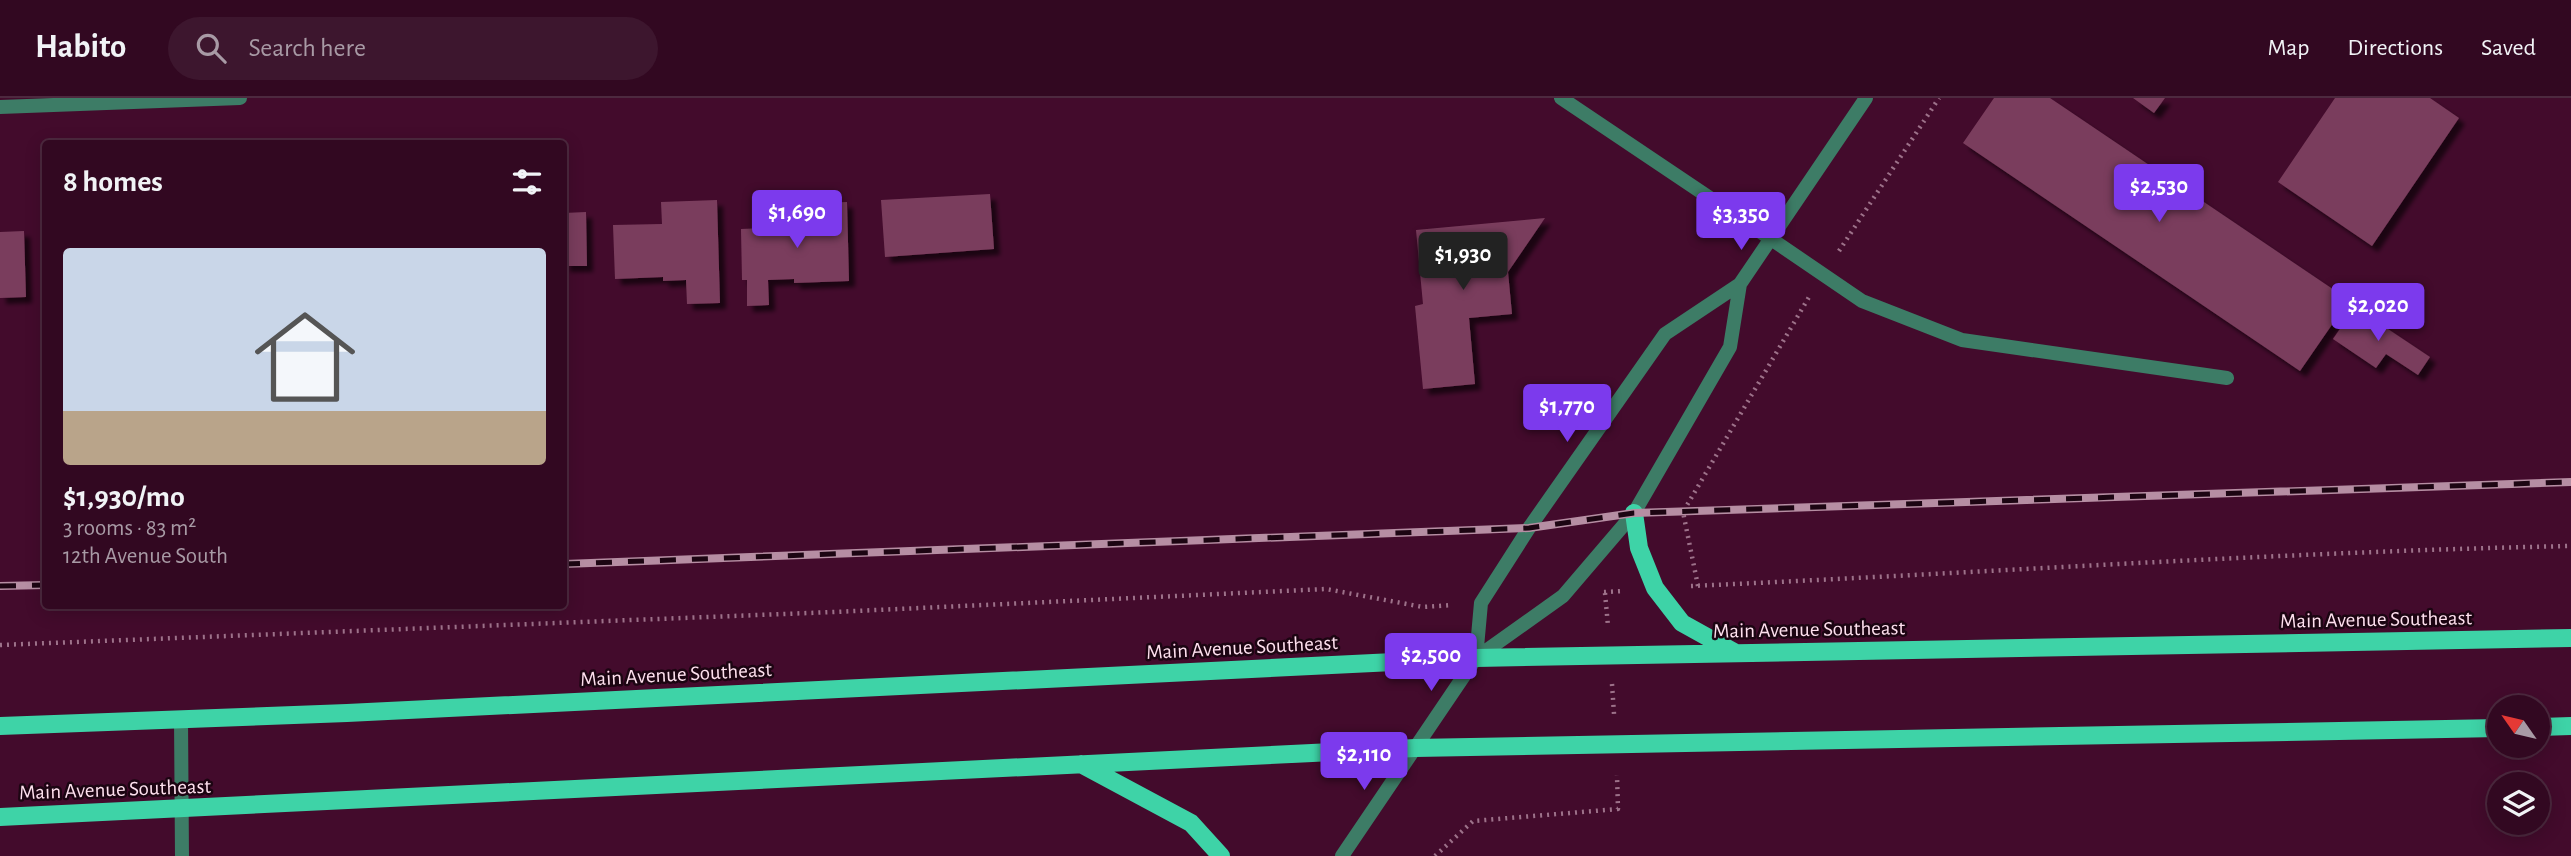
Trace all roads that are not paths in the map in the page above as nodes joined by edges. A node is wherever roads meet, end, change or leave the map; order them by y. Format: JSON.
{"nodes":[{"id":1,"x":240,"y":98,"type":"edge"},
{"id":2,"x":1561,"y":98,"type":"edge"},
{"id":3,"x":1866,"y":98,"type":"edge"},
{"id":4,"x":130,"y":100,"type":"edge"},
{"id":5,"x":0,"y":107,"type":"edge"},
{"id":6,"x":1771,"y":239,"type":"junction"},
{"id":7,"x":1740,"y":284,"type":"junction"},
{"id":8,"x":2227,"y":378,"type":"dead end"},
{"id":9,"x":1634,"y":513,"type":"junction"},
{"id":10,"x":2571,"y":638,"type":"edge"},
{"id":11,"x":1736,"y":653,"type":"junction"},
{"id":12,"x":1476,"y":658,"type":"junction"},
{"id":13,"x":181,"y":719,"type":"junction"},
{"id":14,"x":0,"y":726,"type":"edge"},
{"id":15,"x":2571,"y":726,"type":"edge"},
{"id":16,"x":2550,"y":727,"type":"edge"},
{"id":17,"x":2487,"y":728,"type":"edge"},
{"id":18,"x":1415,"y":748,"type":"junction"},
{"id":19,"x":1081,"y":764,"type":"junction"},
{"id":20,"x":182,"y":809,"type":"junction"},
{"id":21,"x":0,"y":817,"type":"edge"},
{"id":22,"x":182,"y":856,"type":"edge"},
{"id":23,"x":1221,"y":856,"type":"edge"},
{"id":24,"x":1342,"y":856,"type":"edge"}],
"edges":[{"from":1,"to":4,"type":"street"},
{"from":2,"to":6,"type":"street"},
{"from":3,"to":6,"type":"street"},
{"from":4,"to":5,"type":"street"},
{"from":6,"to":7,"type":"street"},
{"from":6,"to":8,"type":"street"},
{"from":7,"to":9,"type":"street"},
{"from":7,"to":12,"type":"street"},
{"from":9,"to":11,"type":"main road"},
{"from":9,"to":12,"type":"street"},
{"from":10,"to":11,"type":"main road","name":"Main Avenue Southeast"},
{"from":11,"to":12,"type":"main road","name":"Main Avenue Southeast"},
{"from":12,"to":13,"type":"main road","name":"Main Avenue Southeast"},
{"from":12,"to":18,"type":"street"},
{"from":13,"to":14,"type":"main road","name":"Main Avenue Southeast"},
{"from":13,"to":20,"type":"street"},
{"from":15,"to":16,"type":"main road"},
{"from":17,"to":18,"type":"main road","name":"Main Avenue Southeast"},
{"from":18,"to":19,"type":"main road","name":"Main Avenue Southeast"},
{"from":18,"to":24,"type":"street"},
{"from":19,"to":20,"type":"main road","name":"Main Avenue Southeast"},
{"from":19,"to":23,"type":"main road"},
{"from":20,"to":21,"type":"main road","name":"Main Avenue Southeast"},
{"from":20,"to":22,"type":"street"}]}
